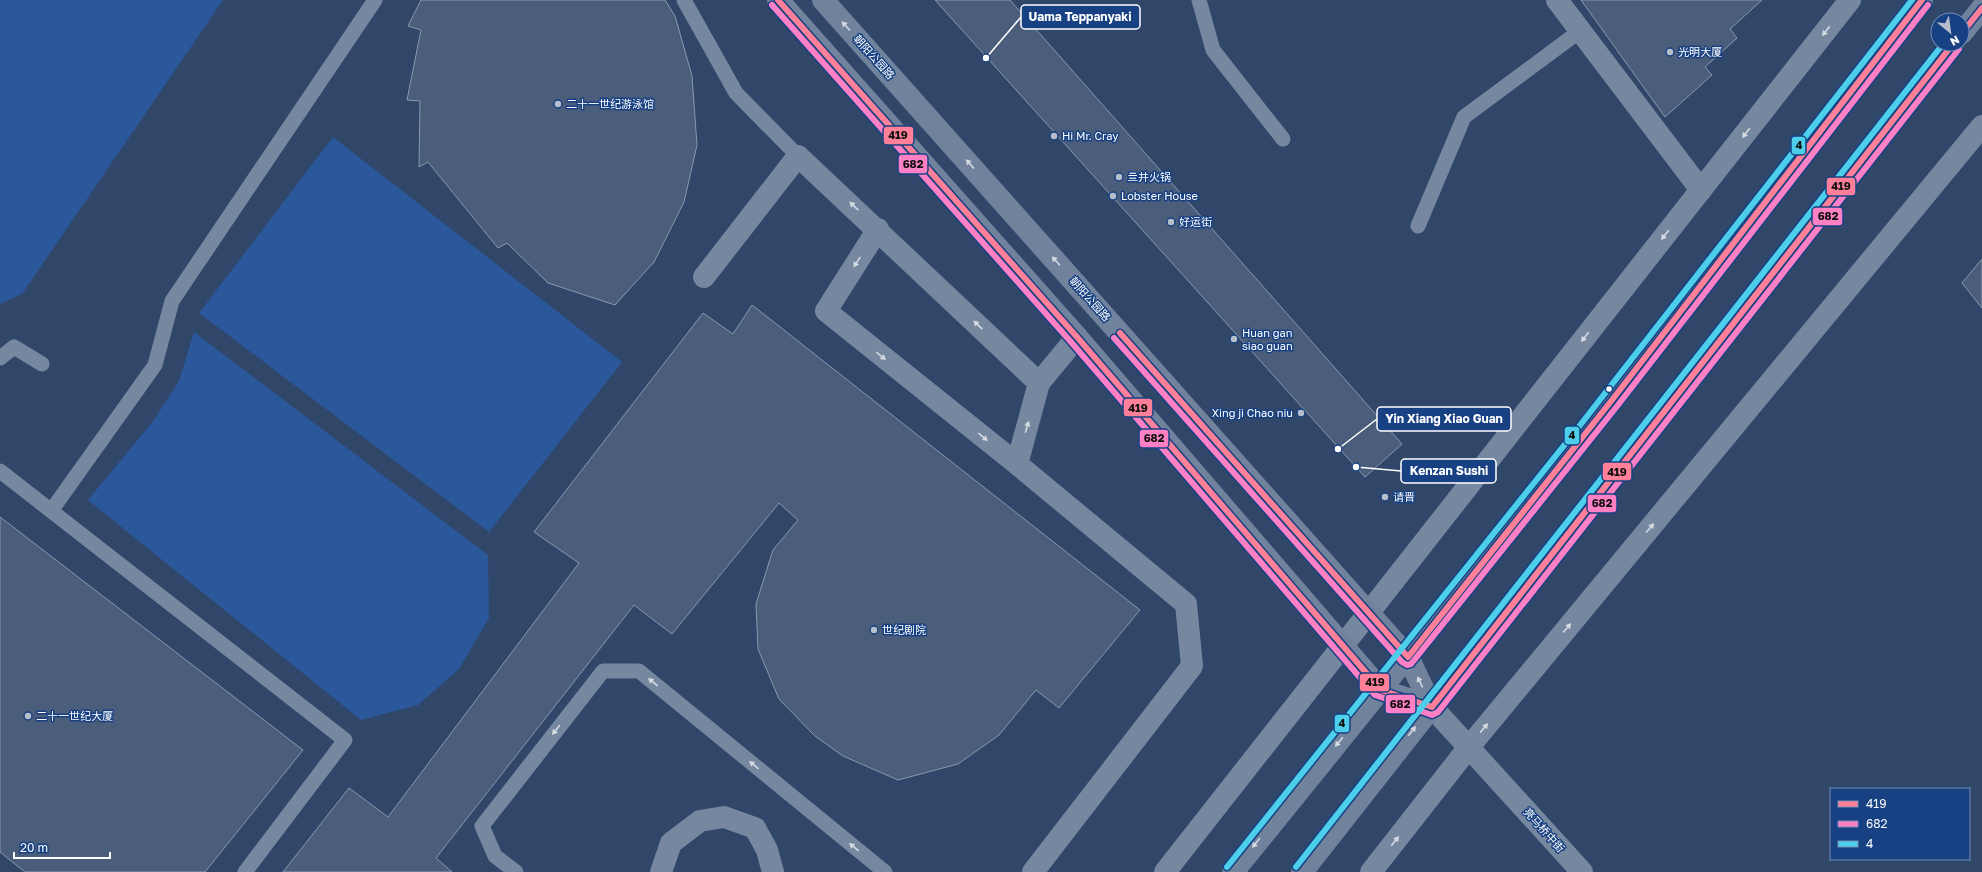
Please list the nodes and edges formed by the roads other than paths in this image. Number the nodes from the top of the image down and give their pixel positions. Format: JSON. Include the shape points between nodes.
{"nodes":[{"id":1,"x":375,"y":0,"type":"edge"},
{"id":2,"x":684,"y":0,"type":"edge"},
{"id":3,"x":778,"y":0,"type":"edge"},
{"id":4,"x":823,"y":0,"type":"edge"},
{"id":5,"x":1199,"y":0,"type":"edge"},
{"id":6,"x":1557,"y":0,"type":"edge"},
{"id":7,"x":1850,"y":0,"type":"edge"},
{"id":8,"x":1922,"y":0,"type":"edge"},
{"id":9,"x":1982,"y":8,"type":"edge"},
{"id":10,"x":1970,"y":23,"type":"edge"},
{"id":11,"x":1580,"y":31,"type":"junction"},
{"id":12,"x":1948,"y":52,"type":"edge"},
{"id":13,"x":1982,"y":126,"type":"edge"},
{"id":14,"x":1283,"y":139,"type":"dead end"},
{"id":15,"x":798,"y":156,"type":"junction"},
{"id":16,"x":1701,"y":190,"type":"junction"},
{"id":17,"x":1418,"y":226,"type":"dead end"},
{"id":18,"x":878,"y":229,"type":"junction"},
{"id":19,"x":704,"y":278,"type":"dead end"},
{"id":20,"x":1077,"y":337,"type":"junction"},
{"id":21,"x":0,"y":358,"type":"edge"},
{"id":22,"x":42,"y":364,"type":"dead end"},
{"id":23,"x":1039,"y":383,"type":"junction"},
{"id":24,"x":1017,"y":464,"type":"junction"},
{"id":25,"x":0,"y":471,"type":"edge"},
{"id":26,"x":51,"y":511,"type":"junction"},
{"id":27,"x":1369,"y":612,"type":"junction"},
{"id":28,"x":1343,"y":646,"type":"junction"},
{"id":29,"x":1408,"y":656,"type":"junction"},
{"id":30,"x":1381,"y":690,"type":"junction"},
{"id":31,"x":1432,"y":707,"type":"junction"},
{"id":32,"x":1469,"y":747,"type":"junction"},
{"id":33,"x":245,"y":872,"type":"edge"},
{"id":34,"x":516,"y":872,"type":"edge"},
{"id":35,"x":661,"y":872,"type":"edge"},
{"id":36,"x":774,"y":872,"type":"edge"},
{"id":37,"x":884,"y":872,"type":"edge"},
{"id":38,"x":1033,"y":872,"type":"edge"},
{"id":39,"x":1166,"y":872,"type":"edge"},
{"id":40,"x":1233,"y":872,"type":"edge"},
{"id":41,"x":1302,"y":872,"type":"edge"},
{"id":42,"x":1371,"y":872,"type":"edge"},
{"id":43,"x":1582,"y":872,"type":"edge"}],
"edges":[{"from":1,"to":26,"type":"lane","via":[[172,302],[156,365]]},
{"from":2,"to":15,"type":"lane","via":[[736,93]]},
{"from":3,"to":20,"type":"main road"},
{"from":27,"to":4,"type":"main road","name":"朝阳公园路","one_way":true},
{"from":5,"to":14,"type":"lane","via":[[1213,50]]},
{"from":6,"to":11,"type":"street"},
{"from":7,"to":16,"type":"street","one_way":true},
{"from":8,"to":29,"type":"main road","via":[[1612,400]]},
{"from":9,"to":10,"type":"main road"},
{"from":11,"to":16,"type":"street"},
{"from":11,"to":17,"type":"lane","via":[[1464,117]]},
{"from":12,"to":31,"type":"main road"},
{"from":32,"to":13,"type":"street","one_way":true},
{"from":18,"to":15,"type":"street","one_way":true},
{"from":15,"to":19,"type":"street"},
{"from":16,"to":27,"type":"street","one_way":true},
{"from":23,"to":18,"type":"street","one_way":true},
{"from":18,"to":24,"type":"street","one_way":true,"via":[[826,311]]},
{"from":20,"to":23,"type":"street"},
{"from":20,"to":28,"type":"main road"},
{"from":21,"to":22,"type":"lane","via":[[14,347]]},
{"from":24,"to":23,"type":"street","one_way":true},
{"from":24,"to":38,"type":"street","via":[[1186,604],[1192,666]]},
{"from":25,"to":26,"type":"lane"},
{"from":26,"to":33,"type":"lane","via":[[345,740]]},
{"from":27,"to":28,"type":"street"},
{"from":27,"to":29,"type":"main road","name":"朝阳公园路"},
{"from":28,"to":30,"type":"main road"},
{"from":28,"to":39,"type":"street"},
{"from":29,"to":30,"type":"main road"},
{"from":31,"to":29,"type":"main road","name":"朝阳公园路","one_way":true},
{"from":30,"to":31,"type":"main road"},
{"from":30,"to":40,"type":"main road","one_way":true},
{"from":31,"to":32,"type":"street","name":"亮马桥中街"},
{"from":41,"to":31,"type":"main road","one_way":true},
{"from":42,"to":32,"type":"street","one_way":true},
{"from":32,"to":43,"type":"street","name":"亮马桥中街"},
{"from":37,"to":34,"type":"lane","one_way":true,"via":[[639,671],[603,671],[482,826],[495,856]]},
{"from":35,"to":36,"type":"street","via":[[671,843],[700,821],[724,817],[755,828],[767,850]]}]}
